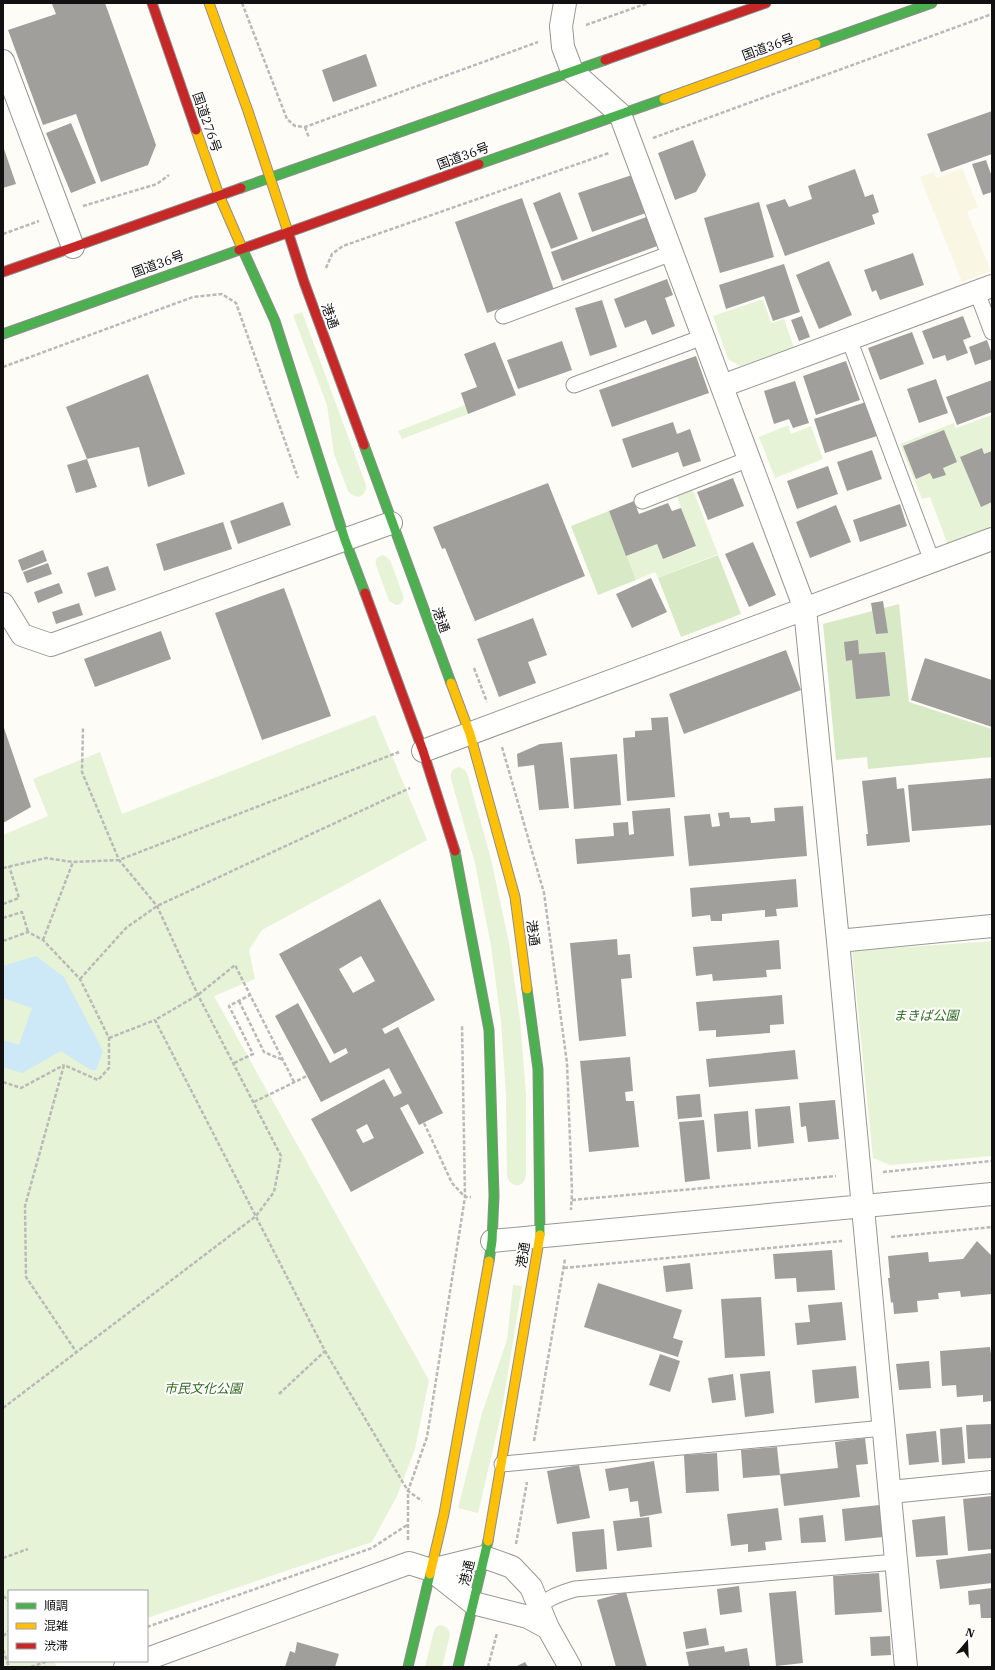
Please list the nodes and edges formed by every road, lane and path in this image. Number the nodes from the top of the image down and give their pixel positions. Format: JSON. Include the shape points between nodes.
{"nodes":[{"id":1,"x":152,"y":3,"type":"edge"},
{"id":2,"x":209,"y":3,"type":"edge"},
{"id":3,"x":242,"y":3,"type":"edge"},
{"id":4,"x":565,"y":3,"type":"edge"},
{"id":5,"x":648,"y":3,"type":"edge"},
{"id":6,"x":766,"y":3,"type":"edge"},
{"id":7,"x":932,"y":3,"type":"edge"},
{"id":8,"x":992,"y":14,"type":"edge"},
{"id":9,"x":562,"y":33,"type":"junction"},
{"id":10,"x":3,"y":61,"type":"edge"},
{"id":11,"x":572,"y":71,"type":"junction"},
{"id":12,"x":620,"y":114,"type":"junction"},
{"id":13,"x":632,"y":145,"type":"junction"},
{"id":14,"x":169,"y":175,"type":"dead end"},
{"id":15,"x":270,"y":178,"type":"junction"},
{"id":16,"x":157,"y":184,"type":"junction"},
{"id":17,"x":219,"y":195,"type":"junction"},
{"id":18,"x":60,"y":214,"type":"junction"},
{"id":19,"x":166,"y":214,"type":"junction"},
{"id":20,"x":288,"y":232,"type":"junction"},
{"id":21,"x":3,"y":234,"type":"edge"},
{"id":22,"x":72,"y":247,"type":"junction"},
{"id":23,"x":242,"y":248,"type":"junction"},
{"id":24,"x":672,"y":254,"type":"junction"},
{"id":25,"x":184,"y":269,"type":"junction"},
{"id":26,"x":326,"y":270,"type":"dead end"},
{"id":27,"x":3,"y":272,"type":"edge"},
{"id":28,"x":985,"y":289,"type":"edge"},
{"id":29,"x":193,"y":297,"type":"junction"},
{"id":30,"x":503,"y":316,"type":"dead end"},
{"id":31,"x":992,"y":332,"type":"edge"},
{"id":32,"x":3,"y":334,"type":"edge"},
{"id":33,"x":703,"y":337,"type":"junction"},
{"id":34,"x":849,"y":339,"type":"junction"},
{"id":35,"x":3,"y":367,"type":"edge"},
{"id":36,"x":574,"y":385,"type":"dead end"},
{"id":37,"x":722,"y":386,"type":"junction"},
{"id":38,"x":749,"y":459,"type":"junction"},
{"id":39,"x":299,"y":481,"type":"dead end"},
{"id":40,"x":642,"y":501,"type":"dead end"},
{"id":41,"x":391,"y":523,"type":"junction"},
{"id":42,"x":992,"y":539,"type":"edge"},
{"id":43,"x":345,"y":540,"type":"junction"},
{"id":44,"x":932,"y":561,"type":"junction"},
{"id":45,"x":3,"y":604,"type":"edge"},
{"id":46,"x":805,"y":609,"type":"junction"},
{"id":47,"x":473,"y":666,"type":"dead end"},
{"id":48,"x":495,"y":724,"type":"junction"},
{"id":49,"x":83,"y":728,"type":"dead end"},
{"id":50,"x":470,"y":734,"type":"junction"},
{"id":51,"x":413,"y":751,"type":"junction"},
{"id":52,"x":410,"y":788,"type":"dead end"},
{"id":53,"x":119,"y":860,"type":"junction"},
{"id":54,"x":73,"y":862,"type":"junction"},
{"id":55,"x":9,"y":866,"type":"junction"},
{"id":56,"x":3,"y":868,"type":"edge"},
{"id":57,"x":3,"y":904,"type":"edge"},
{"id":58,"x":157,"y":906,"type":"junction"},
{"id":59,"x":3,"y":918,"type":"edge"},
{"id":60,"x":992,"y":926,"type":"edge"},
{"id":61,"x":28,"y":932,"type":"junction"},
{"id":62,"x":43,"y":940,"type":"junction"},
{"id":63,"x":3,"y":941,"type":"edge"},
{"id":64,"x":838,"y":941,"type":"junction"},
{"id":65,"x":80,"y":979,"type":"junction"},
{"id":66,"x":198,"y":995,"type":"junction"},
{"id":67,"x":250,"y":995,"type":"junction"},
{"id":68,"x":239,"y":1001,"type":"junction"},
{"id":69,"x":154,"y":1020,"type":"junction"},
{"id":70,"x":462,"y":1022,"type":"dead end"},
{"id":71,"x":109,"y":1038,"type":"junction"},
{"id":72,"x":283,"y":1060,"type":"junction"},
{"id":73,"x":234,"y":1064,"type":"junction"},
{"id":74,"x":64,"y":1065,"type":"junction"},
{"id":75,"x":307,"y":1076,"type":"dead end"},
{"id":76,"x":3,"y":1082,"type":"edge"},
{"id":77,"x":294,"y":1082,"type":"junction"},
{"id":78,"x":254,"y":1102,"type":"junction"},
{"id":79,"x":992,"y":1161,"type":"edge"},
{"id":80,"x":860,"y":1174,"type":"junction"},
{"id":81,"x":992,"y":1194,"type":"edge"},
{"id":82,"x":572,"y":1200,"type":"junction"},
{"id":83,"x":863,"y":1206,"type":"junction"},
{"id":84,"x":256,"y":1216,"type":"junction"},
{"id":85,"x":992,"y":1227,"type":"edge"},
{"id":86,"x":569,"y":1234,"type":"junction"},
{"id":87,"x":540,"y":1237,"type":"junction"},
{"id":88,"x":866,"y":1239,"type":"junction"},
{"id":89,"x":492,"y":1241,"type":"junction"},
{"id":90,"x":564,"y":1268,"type":"junction"},
{"id":91,"x":325,"y":1351,"type":"junction"},
{"id":92,"x":77,"y":1353,"type":"junction"},
{"id":93,"x":279,"y":1394,"type":"dead end"},
{"id":94,"x":3,"y":1408,"type":"edge"},
{"id":95,"x":884,"y":1428,"type":"junction"},
{"id":96,"x":531,"y":1461,"type":"junction"},
{"id":97,"x":502,"y":1464,"type":"junction"},
{"id":98,"x":992,"y":1482,"type":"edge"},
{"id":99,"x":408,"y":1492,"type":"junction"},
{"id":100,"x":890,"y":1492,"type":"junction"},
{"id":101,"x":444,"y":1514,"type":"junction"},
{"id":102,"x":492,"y":1524,"type":"junction"},
{"id":103,"x":519,"y":1530,"type":"junction"},
{"id":104,"x":28,"y":1549,"type":"dead end"},
{"id":105,"x":484,"y":1557,"type":"junction"},
{"id":106,"x":3,"y":1558,"type":"edge"},
{"id":107,"x":896,"y":1562,"type":"junction"},
{"id":108,"x":512,"y":1567,"type":"junction"},
{"id":109,"x":431,"y":1570,"type":"junction"},
{"id":110,"x":473,"y":1603,"type":"junction"},
{"id":111,"x":502,"y":1611,"type":"junction"},
{"id":112,"x":533,"y":1611,"type":"junction"},
{"id":113,"x":148,"y":1626,"type":"edge"},
{"id":114,"x":3,"y":1650,"type":"edge"},
{"id":115,"x":148,"y":1659,"type":"edge"},
{"id":116,"x":45,"y":1662,"type":"edge"},
{"id":117,"x":138,"y":1662,"type":"edge"},
{"id":118,"x":9,"y":1667,"type":"edge"},
{"id":119,"x":30,"y":1667,"type":"edge"},
{"id":120,"x":125,"y":1667,"type":"edge"},
{"id":121,"x":408,"y":1667,"type":"edge"},
{"id":122,"x":458,"y":1667,"type":"edge"},
{"id":123,"x":488,"y":1667,"type":"edge"},
{"id":124,"x":570,"y":1667,"type":"edge"},
{"id":125,"x":906,"y":1667,"type":"edge"}],
"edges":[{"from":1,"to":17,"type":"main road","name":"国道276号"},
{"from":2,"to":15,"type":"main road"},
{"from":3,"to":9,"type":"path","via":[[287,119],[295,126],[305,127]]},
{"from":4,"to":9,"type":"street"},
{"from":5,"to":9,"type":"path"},
{"from":6,"to":11,"type":"main road"},
{"from":7,"to":12,"type":"main road","name":"国道36号"},
{"from":8,"to":13,"type":"path"},
{"from":9,"to":11,"type":"street","via":[[563,47]]},
{"from":10,"to":18,"type":"street"},
{"from":11,"to":12,"type":"street"},
{"from":11,"to":15,"type":"main road"},
{"from":12,"to":13,"type":"street"},
{"from":12,"to":20,"type":"main road","name":"国道36号"},
{"from":13,"to":24,"type":"street"},
{"from":13,"to":26,"type":"path","via":[[343,246],[332,254],[326,264]]},
{"from":14,"to":16,"type":"path"},
{"from":15,"to":17,"type":"main road"},
{"from":15,"to":20,"type":"main road"},
{"from":16,"to":18,"type":"path"},
{"from":16,"to":19,"type":"path"},
{"from":17,"to":19,"type":"main road"},
{"from":17,"to":23,"type":"main road","name":"国道276号"},
{"from":18,"to":21,"type":"path"},
{"from":18,"to":22,"type":"street"},
{"from":19,"to":22,"type":"main road"},
{"from":20,"to":23,"type":"main road","name":"国道36号"},
{"from":20,"to":41,"type":"main road","name":"港通"},
{"from":22,"to":27,"type":"main road"},
{"from":23,"to":25,"type":"main road","name":"国道36号"},
{"from":23,"to":43,"type":"main road","via":[[275,321]]},
{"from":24,"to":30,"type":"lane"},
{"from":24,"to":33,"type":"street"},
{"from":25,"to":29,"type":"path"},
{"from":25,"to":32,"type":"main road","name":"国道36号"},
{"from":28,"to":31,"type":"lane"},
{"from":28,"to":34,"type":"street"},
{"from":29,"to":35,"type":"path"},
{"from":29,"to":39,"type":"path","via":[[222,294],[236,304]]},
{"from":33,"to":36,"type":"lane"},
{"from":33,"to":37,"type":"street"},
{"from":34,"to":37,"type":"street"},
{"from":34,"to":44,"type":"lane"},
{"from":37,"to":38,"type":"street"},
{"from":38,"to":40,"type":"lane"},
{"from":38,"to":46,"type":"street"},
{"from":41,"to":43,"type":"street"},
{"from":41,"to":50,"type":"main road","name":"港通"},
{"from":42,"to":44,"type":"street"},
{"from":43,"to":45,"type":"street","via":[[51,645],[22,635]]},
{"from":43,"to":51,"type":"main road"},
{"from":44,"to":46,"type":"street"},
{"from":46,"to":48,"type":"street"},
{"from":46,"to":64,"type":"street"},
{"from":47,"to":48,"type":"path"},
{"from":48,"to":50,"type":"street"},
{"from":48,"to":82,"type":"path","via":[[544,894],[567,1063]]},
{"from":49,"to":53,"type":"path","via":[[82,772]]},
{"from":50,"to":51,"type":"street"},
{"from":50,"to":87,"type":"main road","name":"港通","via":[[515,897],[538,1069]]},
{"from":51,"to":53,"type":"path"},
{"from":51,"to":89,"type":"main road","via":[[457,858],[489,1030],[494,1196]]},
{"from":52,"to":58,"type":"path"},
{"from":53,"to":54,"type":"path"},
{"from":53,"to":58,"type":"path"},
{"from":54,"to":55,"type":"path","via":[[46,858]]},
{"from":54,"to":62,"type":"path"},
{"from":55,"to":56,"type":"path"},
{"from":55,"to":57,"type":"path","via":[[19,898]]},
{"from":58,"to":65,"type":"path","via":[[126,928]]},
{"from":58,"to":66,"type":"path"},
{"from":59,"to":61,"type":"path","via":[[22,912]]},
{"from":60,"to":64,"type":"street"},
{"from":61,"to":62,"type":"path"},
{"from":61,"to":63,"type":"path"},
{"from":62,"to":65,"type":"path"},
{"from":64,"to":80,"type":"street"},
{"from":65,"to":71,"type":"path"},
{"from":66,"to":67,"type":"path","via":[[235,965]]},
{"from":66,"to":69,"type":"path"},
{"from":66,"to":73,"type":"path"},
{"from":67,"to":68,"type":"path"},
{"from":67,"to":72,"type":"path"},
{"from":68,"to":72,"type":"path","via":[[264,1052]]},
{"from":68,"to":73,"type":"path","via":[[229,1006],[253,1054]]},
{"from":69,"to":71,"type":"path"},
{"from":69,"to":84,"type":"path"},
{"from":70,"to":99,"type":"path","via":[[465,1197],[427,1437]]},
{"from":71,"to":74,"type":"path","via":[[109,1068],[98,1080]]},
{"from":72,"to":77,"type":"path"},
{"from":73,"to":78,"type":"path"},
{"from":74,"to":76,"type":"path","via":[[21,1088]]},
{"from":74,"to":92,"type":"path","via":[[25,1206],[26,1277]]},
{"from":75,"to":77,"type":"path"},
{"from":77,"to":78,"type":"path"},
{"from":78,"to":84,"type":"path","via":[[282,1156],[274,1192]]},
{"from":79,"to":80,"type":"path"},
{"from":80,"to":82,"type":"path"},
{"from":80,"to":83,"type":"street"},
{"from":81,"to":83,"type":"street"},
{"from":82,"to":86,"type":"path"},
{"from":83,"to":86,"type":"street"},
{"from":83,"to":88,"type":"street"},
{"from":84,"to":91,"type":"path"},
{"from":84,"to":92,"type":"path"},
{"from":85,"to":88,"type":"path"},
{"from":86,"to":87,"type":"street"},
{"from":86,"to":90,"type":"path"},
{"from":87,"to":89,"type":"street"},
{"from":87,"to":97,"type":"main road","name":"港通"},
{"from":88,"to":90,"type":"path"},
{"from":88,"to":95,"type":"street"},
{"from":89,"to":101,"type":"main road"},
{"from":90,"to":96,"type":"path"},
{"from":91,"to":93,"type":"path"},
{"from":91,"to":99,"type":"path"},
{"from":92,"to":94,"type":"path"},
{"from":95,"to":96,"type":"lane"},
{"from":95,"to":100,"type":"street"},
{"from":96,"to":97,"type":"lane"},
{"from":96,"to":103,"type":"path"},
{"from":97,"to":102,"type":"main road","name":"港通"},
{"from":98,"to":100,"type":"street"},
{"from":99,"to":101,"type":"path"},
{"from":99,"to":113,"type":"path","via":[[407,1525],[372,1548]]},
{"from":100,"to":107,"type":"street"},
{"from":101,"to":109,"type":"main road"},
{"from":102,"to":103,"type":"path"},
{"from":102,"to":105,"type":"main road","name":"港通"},
{"from":103,"to":108,"type":"path"},
{"from":104,"to":106,"type":"path"},
{"from":105,"to":108,"type":"street"},
{"from":105,"to":109,"type":"street"},
{"from":105,"to":110,"type":"main road","name":"港通"},
{"from":107,"to":112,"type":"lane","via":[[575,1589],[552,1596]]},
{"from":107,"to":125,"type":"street"},
{"from":108,"to":112,"type":"street","via":[[531,1587]]},
{"from":109,"to":110,"type":"street"},
{"from":109,"to":115,"type":"street","via":[[409,1563]]},
{"from":109,"to":121,"type":"main road"},
{"from":110,"to":111,"type":"street"},
{"from":110,"to":122,"type":"main road","name":"港通"},
{"from":111,"to":112,"type":"street"},
{"from":111,"to":123,"type":"path"},
{"from":112,"to":124,"type":"street","via":[[548,1628]]},
{"from":114,"to":118,"type":"path"},
{"from":116,"to":119,"type":"path"},
{"from":117,"to":120,"type":"street"}]}
